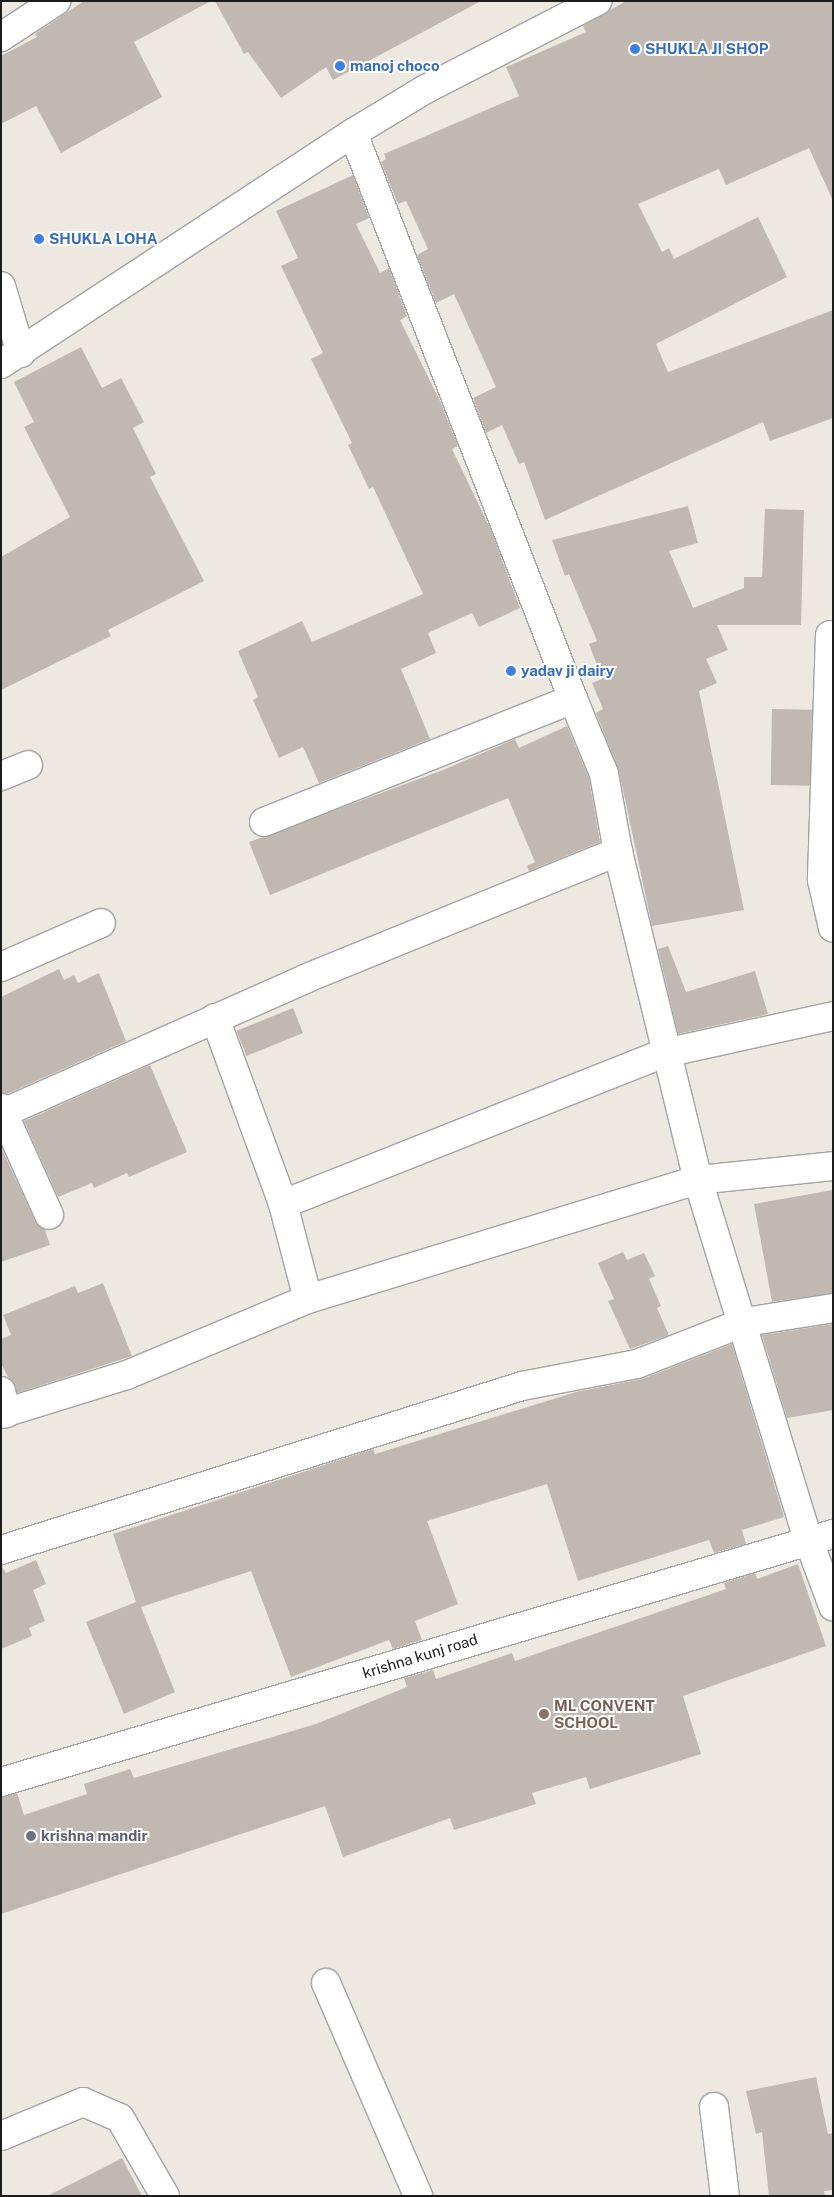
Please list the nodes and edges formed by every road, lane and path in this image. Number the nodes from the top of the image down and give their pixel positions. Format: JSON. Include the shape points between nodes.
{"nodes":[{"id":1,"x":56,"y":1,"type":"edge"},
{"id":2,"x":597,"y":1,"type":"edge"},
{"id":3,"x":1,"y":37,"type":"edge"},
{"id":4,"x":353,"y":133,"type":"junction"},
{"id":5,"x":1,"y":286,"type":"edge"},
{"id":6,"x":11,"y":359,"type":"edge"},
{"id":7,"x":830,"y":635,"type":"dead end"},
{"id":8,"x":573,"y":699,"type":"junction"},
{"id":9,"x":28,"y":765,"type":"dead end"},
{"id":10,"x":1,"y":776,"type":"edge"},
{"id":11,"x":264,"y":822,"type":"dead end"},
{"id":12,"x":618,"y":852,"type":"junction"},
{"id":13,"x":101,"y":923,"type":"dead end"},
{"id":14,"x":833,"y":928,"type":"edge"},
{"id":15,"x":1,"y":967,"type":"edge"},
{"id":16,"x":833,"y":1016,"type":"edge"},
{"id":17,"x":215,"y":1018,"type":"junction"},
{"id":18,"x":665,"y":1053,"type":"junction"},
{"id":19,"x":2,"y":1110,"type":"edge"},
{"id":20,"x":833,"y":1166,"type":"edge"},
{"id":21,"x":698,"y":1180,"type":"junction"},
{"id":22,"x":283,"y":1204,"type":"junction"},
{"id":23,"x":49,"y":1215,"type":"dead end"},
{"id":24,"x":308,"y":1299,"type":"junction"},
{"id":25,"x":833,"y":1308,"type":"edge"},
{"id":26,"x":744,"y":1322,"type":"junction"},
{"id":27,"x":3,"y":1406,"type":"edge"},
{"id":28,"x":820,"y":1536,"type":"edge"},
{"id":29,"x":1,"y":1550,"type":"edge"},
{"id":30,"x":833,"y":1606,"type":"edge"},
{"id":31,"x":4,"y":1781,"type":"edge"},
{"id":32,"x":326,"y":1983,"type":"dead end"},
{"id":33,"x":714,"y":2107,"type":"dead end"},
{"id":34,"x":1,"y":2136,"type":"edge"},
{"id":35,"x":165,"y":2196,"type":"edge"},
{"id":36,"x":418,"y":2196,"type":"edge"},
{"id":37,"x":725,"y":2196,"type":"edge"}],
"edges":[{"from":1,"to":3,"type":"street"},
{"from":2,"to":4,"type":"street","via":[[424,90]]},
{"from":4,"to":6,"type":"street"},
{"from":4,"to":8,"type":"street"},
{"from":5,"to":6,"type":"street"},
{"from":7,"to":14,"type":"street","via":[[822,880]]},
{"from":8,"to":11,"type":"street"},
{"from":8,"to":12,"type":"street","via":[[604,774]]},
{"from":9,"to":10,"type":"street"},
{"from":12,"to":17,"type":"street"},
{"from":12,"to":18,"type":"street"},
{"from":13,"to":15,"type":"street"},
{"from":16,"to":18,"type":"street"},
{"from":17,"to":19,"type":"street"},
{"from":17,"to":22,"type":"street"},
{"from":18,"to":21,"type":"street"},
{"from":18,"to":22,"type":"street"},
{"from":19,"to":23,"type":"street"},
{"from":20,"to":21,"type":"street"},
{"from":21,"to":24,"type":"street"},
{"from":21,"to":26,"type":"street"},
{"from":22,"to":24,"type":"street"},
{"from":24,"to":27,"type":"street","via":[[127,1375]]},
{"from":25,"to":26,"type":"street"},
{"from":26,"to":28,"type":"street"},
{"from":26,"to":29,"type":"street","via":[[637,1364],[522,1386]]},
{"from":28,"to":30,"type":"street"},
{"from":28,"to":31,"type":"street","name":"krishna kunj road"},
{"from":32,"to":36,"type":"street"},
{"from":33,"to":37,"type":"street"},
{"from":34,"to":35,"type":"street","via":[[83,2102],[120,2118]]}]}
